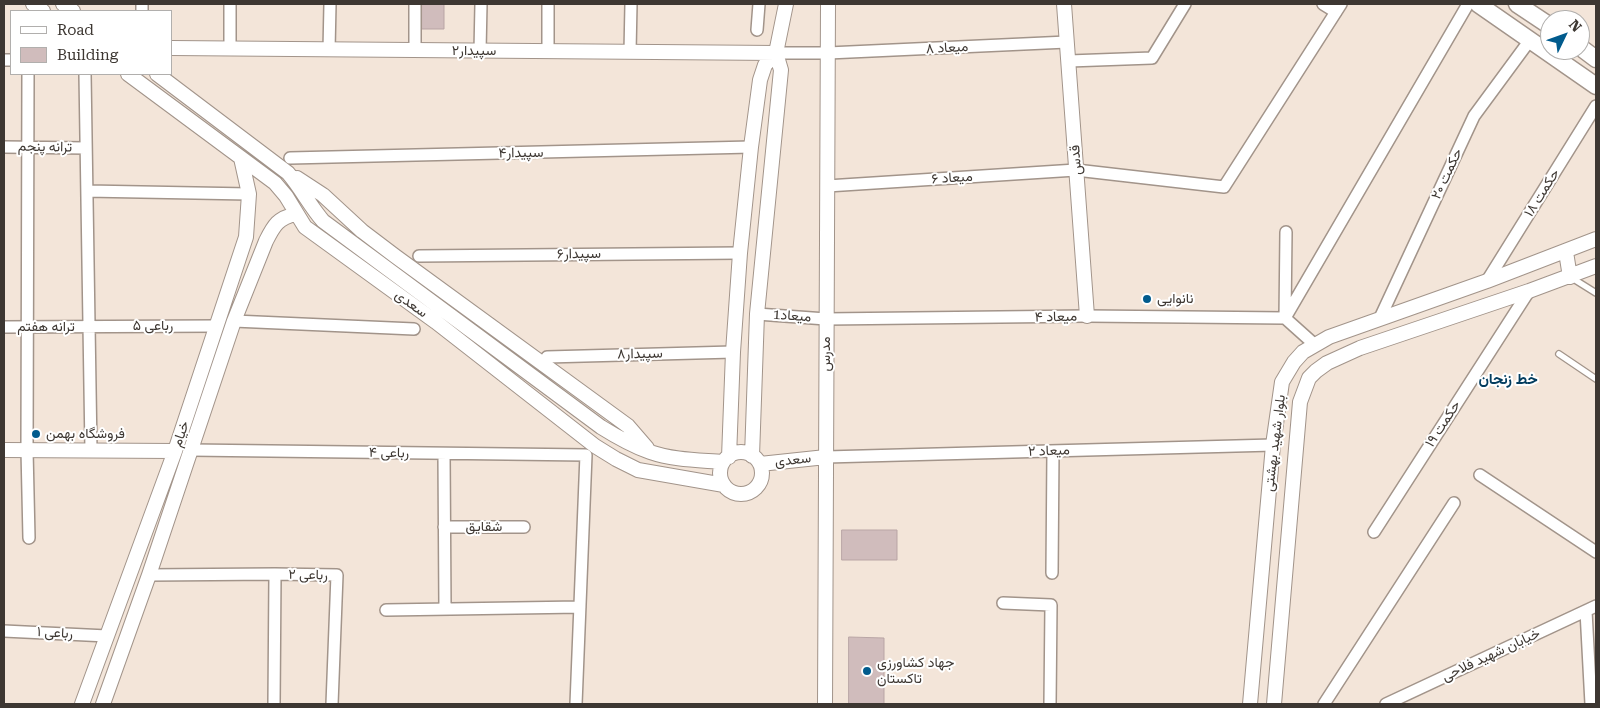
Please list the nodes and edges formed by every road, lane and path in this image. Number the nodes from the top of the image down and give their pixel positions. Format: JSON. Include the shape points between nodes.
{"nodes":[{"id":1,"x":230,"y":4,"type":"edge"},
{"id":2,"x":330,"y":4,"type":"edge"},
{"id":3,"x":415,"y":4,"type":"edge"},
{"id":4,"x":481,"y":4,"type":"edge"},
{"id":5,"x":548,"y":4,"type":"edge"},
{"id":6,"x":631,"y":4,"type":"edge"},
{"id":7,"x":759,"y":4,"type":"edge"},
{"id":8,"x":786,"y":4,"type":"edge"},
{"id":9,"x":828,"y":4,"type":"edge"},
{"id":10,"x":1064,"y":4,"type":"edge"},
{"id":11,"x":1184,"y":4,"type":"edge"},
{"id":12,"x":1323,"y":4,"type":"edge"},
{"id":13,"x":1468,"y":4,"type":"edge"},
{"id":14,"x":1478,"y":4,"type":"edge"},
{"id":15,"x":1517,"y":4,"type":"edge"},
{"id":16,"x":1338,"y":8,"type":"edge"},
{"id":17,"x":1540,"y":19,"type":"edge"},
{"id":18,"x":757,"y":30,"type":"dead end"},
{"id":19,"x":1530,"y":40,"type":"junction"},
{"id":20,"x":1067,"y":42,"type":"junction"},
{"id":21,"x":172,"y":48,"type":"edge"},
{"id":22,"x":230,"y":49,"type":"junction"},
{"id":23,"x":329,"y":50,"type":"junction"},
{"id":24,"x":415,"y":50,"type":"junction"},
{"id":25,"x":480,"y":51,"type":"junction"},
{"id":26,"x":548,"y":52,"type":"junction"},
{"id":27,"x":630,"y":52,"type":"junction"},
{"id":28,"x":776,"y":53,"type":"junction"},
{"id":29,"x":828,"y":53,"type":"junction"},
{"id":30,"x":1069,"y":61,"type":"junction"},
{"id":31,"x":28,"y":75,"type":"edge"},
{"id":32,"x":85,"y":75,"type":"edge"},
{"id":33,"x":129,"y":75,"type":"edge"},
{"id":34,"x":159,"y":75,"type":"edge"},
{"id":35,"x":1596,"y":86,"type":"edge"},
{"id":36,"x":1596,"y":106,"type":"edge"},
{"id":37,"x":4,"y":146,"type":"edge"},
{"id":38,"x":28,"y":147,"type":"junction"},
{"id":39,"x":86,"y":148,"type":"junction"},
{"id":40,"x":751,"y":148,"type":"junction"},
{"id":41,"x":241,"y":158,"type":"junction"},
{"id":42,"x":290,"y":158,"type":"dead end"},
{"id":43,"x":1076,"y":170,"type":"junction"},
{"id":44,"x":288,"y":173,"type":"junction"},
{"id":45,"x":827,"y":186,"type":"junction"},
{"id":46,"x":87,"y":191,"type":"junction"},
{"id":47,"x":249,"y":194,"type":"junction"},
{"id":48,"x":296,"y":214,"type":"junction"},
{"id":49,"x":248,"y":219,"type":"junction"},
{"id":50,"x":273,"y":228,"type":"junction"},
{"id":51,"x":1286,"y":232,"type":"dead end"},
{"id":52,"x":1596,"y":239,"type":"edge"},
{"id":53,"x":246,"y":240,"type":"junction"},
{"id":54,"x":263,"y":248,"type":"junction"},
{"id":55,"x":1566,"y":252,"type":"junction"},
{"id":56,"x":740,"y":253,"type":"junction"},
{"id":57,"x":419,"y":256,"type":"dead end"},
{"id":58,"x":1596,"y":266,"type":"edge"},
{"id":59,"x":1570,"y":277,"type":"junction"},
{"id":60,"x":1487,"y":281,"type":"junction"},
{"id":61,"x":1529,"y":291,"type":"junction"},
{"id":62,"x":1596,"y":294,"type":"edge"},
{"id":63,"x":757,"y":314,"type":"junction"},
{"id":64,"x":1087,"y":316,"type":"junction"},
{"id":65,"x":1285,"y":318,"type":"junction"},
{"id":66,"x":1380,"y":318,"type":"junction"},
{"id":67,"x":826,"y":319,"type":"junction"},
{"id":68,"x":234,"y":321,"type":"junction"},
{"id":69,"x":89,"y":326,"type":"junction"},
{"id":70,"x":217,"y":326,"type":"junction"},
{"id":71,"x":4,"y":327,"type":"edge"},
{"id":72,"x":27,"y":327,"type":"junction"},
{"id":73,"x":414,"y":329,"type":"dead end"},
{"id":74,"x":1314,"y":344,"type":"junction"},
{"id":75,"x":733,"y":352,"type":"junction"},
{"id":76,"x":1559,"y":354,"type":"dead end"},
{"id":77,"x":547,"y":357,"type":"dead end"},
{"id":78,"x":1596,"y":379,"type":"edge"},
{"id":79,"x":1273,"y":445,"type":"junction"},
{"id":80,"x":4,"y":450,"type":"edge"},
{"id":81,"x":27,"y":450,"type":"junction"},
{"id":82,"x":91,"y":450,"type":"junction"},
{"id":83,"x":191,"y":450,"type":"junction"},
{"id":84,"x":175,"y":451,"type":"junction"},
{"id":85,"x":1053,"y":451,"type":"junction"},
{"id":86,"x":651,"y":452,"type":"junction"},
{"id":87,"x":444,"y":454,"type":"junction"},
{"id":88,"x":826,"y":457,"type":"junction"},
{"id":89,"x":726,"y":460,"type":"junction"},
{"id":90,"x":756,"y":460,"type":"junction"},
{"id":91,"x":1480,"y":475,"type":"dead end"},
{"id":92,"x":724,"y":485,"type":"junction"},
{"id":93,"x":1454,"y":502,"type":"dead end"},
{"id":94,"x":444,"y":527,"type":"junction"},
{"id":95,"x":524,"y":527,"type":"dead end"},
{"id":96,"x":1374,"y":532,"type":"dead end"},
{"id":97,"x":29,"y":538,"type":"dead end"},
{"id":98,"x":1596,"y":552,"type":"edge"},
{"id":99,"x":1052,"y":573,"type":"dead end"},
{"id":100,"x":275,"y":574,"type":"junction"},
{"id":101,"x":149,"y":575,"type":"junction"},
{"id":102,"x":1002,"y":603,"type":"dead end"},
{"id":103,"x":580,"y":607,"type":"junction"},
{"id":104,"x":1591,"y":608,"type":"edge"},
{"id":105,"x":445,"y":609,"type":"junction"},
{"id":106,"x":386,"y":610,"type":"dead end"},
{"id":107,"x":4,"y":631,"type":"edge"},
{"id":108,"x":107,"y":636,"type":"junction"},
{"id":109,"x":93,"y":672,"type":"junction"},
{"id":110,"x":113,"y":677,"type":"junction"},
{"id":111,"x":82,"y":704,"type":"edge"},
{"id":112,"x":103,"y":704,"type":"edge"},
{"id":113,"x":274,"y":704,"type":"edge"},
{"id":114,"x":332,"y":704,"type":"edge"},
{"id":115,"x":576,"y":704,"type":"edge"},
{"id":116,"x":825,"y":704,"type":"edge"},
{"id":117,"x":1050,"y":704,"type":"edge"},
{"id":118,"x":1250,"y":704,"type":"edge"},
{"id":119,"x":1274,"y":704,"type":"edge"},
{"id":120,"x":1324,"y":704,"type":"edge"},
{"id":121,"x":1386,"y":704,"type":"edge"},
{"id":122,"x":1591,"y":704,"type":"edge"}],
"edges":[{"from":1,"to":22,"type":"street"},
{"from":2,"to":23,"type":"street"},
{"from":3,"to":24,"type":"street"},
{"from":4,"to":25,"type":"street"},
{"from":5,"to":26,"type":"street"},
{"from":6,"to":27,"type":"street"},
{"from":7,"to":18,"type":"street"},
{"from":8,"to":28,"type":"street"},
{"from":9,"to":29,"type":"street","name":"مدرس"},
{"from":10,"to":20,"type":"street","name":"قدس"},
{"from":11,"to":30,"type":"street","via":[[1152,58]]},
{"from":12,"to":16,"type":"street"},
{"from":13,"to":65,"type":"street"},
{"from":14,"to":19,"type":"main road"},
{"from":15,"to":17,"type":"main road"},
{"from":16,"to":43,"type":"street","name":"میعاد ۶","via":[[1224,187]]},
{"from":19,"to":35,"type":"main road"},
{"from":19,"to":66,"type":"street","name":"حکمت ۲۰","via":[[1474,116]]},
{"from":20,"to":29,"type":"street","name":"میعاد ۸"},
{"from":20,"to":30,"type":"street","name":"قدس"},
{"from":21,"to":22,"type":"street","name":"سپیدار۲"},
{"from":22,"to":23,"type":"street","name":"سپیدار۲"},
{"from":23,"to":24,"type":"street","name":"سپیدار۲"},
{"from":24,"to":25,"type":"street","name":"سپیدار۲"},
{"from":25,"to":26,"type":"street","name":"سپیدار۲"},
{"from":26,"to":27,"type":"street","name":"سپیدار۲"},
{"from":27,"to":28,"type":"street","name":"سپیدار۲"},
{"from":28,"to":29,"type":"street","name":"میعاد ۸"},
{"from":28,"to":40,"type":"street","via":[[765,65],[760,80]]},
{"from":28,"to":63,"type":"street","via":[[781,70]]},
{"from":29,"to":45,"type":"street","name":"مدرس"},
{"from":30,"to":43,"type":"street","name":"قدس"},
{"from":31,"to":38,"type":"street"},
{"from":32,"to":39,"type":"street"},
{"from":33,"to":41,"type":"street","name":"سعدی"},
{"from":34,"to":44,"type":"street","name":"سعدی"},
{"from":36,"to":60,"type":"street","name":"حکمت ۱۸"},
{"from":37,"to":38,"type":"street","name":"ترانه پنجم"},
{"from":38,"to":39,"type":"street","name":"ترانه پنجم"},
{"from":38,"to":72,"type":"street"},
{"from":39,"to":46,"type":"street"},
{"from":40,"to":42,"type":"street","name":"سپیدار۴"},
{"from":40,"to":56,"type":"street"},
{"from":41,"to":47,"type":"street","name":"خیام"},
{"from":41,"to":48,"type":"street","name":"سعدی","via":[[275,183]]},
{"from":43,"to":45,"type":"street","name":"میعاد ۶"},
{"from":43,"to":64,"type":"street","name":"قدس"},
{"from":44,"to":86,"type":"street","name":"سعدی","via":[[322,194],[362,231],[628,426]]},
{"from":44,"to":86,"type":"street","name":"سعدی","via":[[323,221],[602,427]]},
{"from":45,"to":67,"type":"street","name":"مدرس"},
{"from":46,"to":47,"type":"street"},
{"from":46,"to":69,"type":"street"},
{"from":47,"to":49,"type":"street","name":"خیام"},
{"from":48,"to":50,"type":"street","name":"خیام","via":[[286,216]]},
{"from":48,"to":92,"type":"street","name":"سعدی","via":[[305,228],[436,322],[595,446],[638,470]]},
{"from":49,"to":50,"type":"street","via":[[259,226]]},
{"from":49,"to":53,"type":"street","name":"خیام"},
{"from":50,"to":54,"type":"street","name":"خیام"},
{"from":51,"to":65,"type":"street"},
{"from":52,"to":55,"type":"street","name":"بلوار شهید بهشتی"},
{"from":53,"to":54,"type":"street","via":[[255,240]]},
{"from":53,"to":70,"type":"street","name":"خیام"},
{"from":54,"to":68,"type":"street","name":"خیام"},
{"from":55,"to":59,"type":"street"},
{"from":55,"to":60,"type":"street","name":"بلوار شهید بهشتی"},
{"from":56,"to":57,"type":"street","name":"سپیدار۶"},
{"from":56,"to":75,"type":"street"},
{"from":58,"to":59,"type":"street","name":"بلوار شهید بهشتی"},
{"from":59,"to":61,"type":"street","name":"بلوار شهید بهشتی"},
{"from":59,"to":62,"type":"lane"},
{"from":60,"to":66,"type":"street","name":"بلوار شهید بهشتی"},
{"from":61,"to":96,"type":"street","name":"حکمت ۱۹"},
{"from":61,"to":119,"type":"street","name":"بلوار شهید بهشتی","via":[[1360,348],[1327,363],[1309,378],[1300,402]]},
{"from":63,"to":67,"type":"street","name":"میعاد1"},
{"from":63,"to":90,"type":"street"},
{"from":64,"to":65,"type":"street","name":"میعاد ۴"},
{"from":64,"to":67,"type":"street","name":"میعاد ۴"},
{"from":65,"to":74,"type":"street"},
{"from":66,"to":74,"type":"street","name":"بلوار شهید بهشتی"},
{"from":67,"to":88,"type":"street","name":"مدرس"},
{"from":68,"to":73,"type":"street"},
{"from":68,"to":83,"type":"street","name":"خیام"},
{"from":69,"to":70,"type":"street","name":"رباعی ۵"},
{"from":69,"to":72,"type":"street","name":"ترانه هفتم"},
{"from":69,"to":82,"type":"street"},
{"from":70,"to":84,"type":"street","name":"خیام"},
{"from":71,"to":72,"type":"street","name":"ترانه هفتم"},
{"from":72,"to":81,"type":"street"},
{"from":74,"to":79,"type":"street","name":"بلوار شهید بهشتی","via":[[1294,362],[1282,382]]},
{"from":75,"to":77,"type":"street","name":"سپیدار۸"},
{"from":75,"to":89,"type":"street"},
{"from":76,"to":78,"type":"lane"},
{"from":79,"to":85,"type":"street","name":"میعاد ۲"},
{"from":79,"to":118,"type":"street","name":"بلوار شهید بهشتی"},
{"from":80,"to":81,"type":"street"},
{"from":81,"to":82,"type":"street"},
{"from":81,"to":97,"type":"street"},
{"from":82,"to":84,"type":"street"},
{"from":83,"to":87,"type":"street","name":"رباعی ۴"},
{"from":83,"to":101,"type":"street","name":"خیام"},
{"from":84,"to":108,"type":"street","name":"خیام"},
{"from":85,"to":88,"type":"street","name":"میعاد ۲"},
{"from":85,"to":99,"type":"street"},
{"from":86,"to":89,"type":"street","name":"سعدی","via":[[676,458]]},
{"from":87,"to":94,"type":"street"},
{"from":87,"to":103,"type":"street","name":"رباعی ۴","via":[[586,455]]},
{"from":88,"to":90,"type":"street","name":"سعدی"},
{"from":88,"to":116,"type":"street","name":"مدرس"},
{"from":89,"to":90,"type":"street","via":[[742,452]]},
{"from":89,"to":92,"type":"street","via":[[720,473]]},
{"from":90,"to":92,"type":"street","via":[[762,476],[757,488],[746,494],[733,493]]},
{"from":91,"to":98,"type":"street"},
{"from":93,"to":120,"type":"street"},
{"from":94,"to":95,"type":"street","name":"شقایق"},
{"from":94,"to":105,"type":"street"},
{"from":100,"to":101,"type":"street","name":"رباعی ۲"},
{"from":100,"to":113,"type":"street"},
{"from":100,"to":114,"type":"street","name":"رباعی ۲","via":[[337,575]]},
{"from":101,"to":110,"type":"street","name":"خیام"},
{"from":102,"to":117,"type":"street","via":[[1051,605]]},
{"from":103,"to":105,"type":"street"},
{"from":103,"to":115,"type":"street"},
{"from":104,"to":121,"type":"street","name":"خیابان شهید فلاحی"},
{"from":104,"to":122,"type":"street"},
{"from":105,"to":106,"type":"street"},
{"from":107,"to":108,"type":"street","name":"رباعی ۱"},
{"from":108,"to":109,"type":"street","name":"خیام"},
{"from":109,"to":110,"type":"street"},
{"from":109,"to":111,"type":"street","name":"خیام"},
{"from":110,"to":112,"type":"street","name":"خیام"}]}
